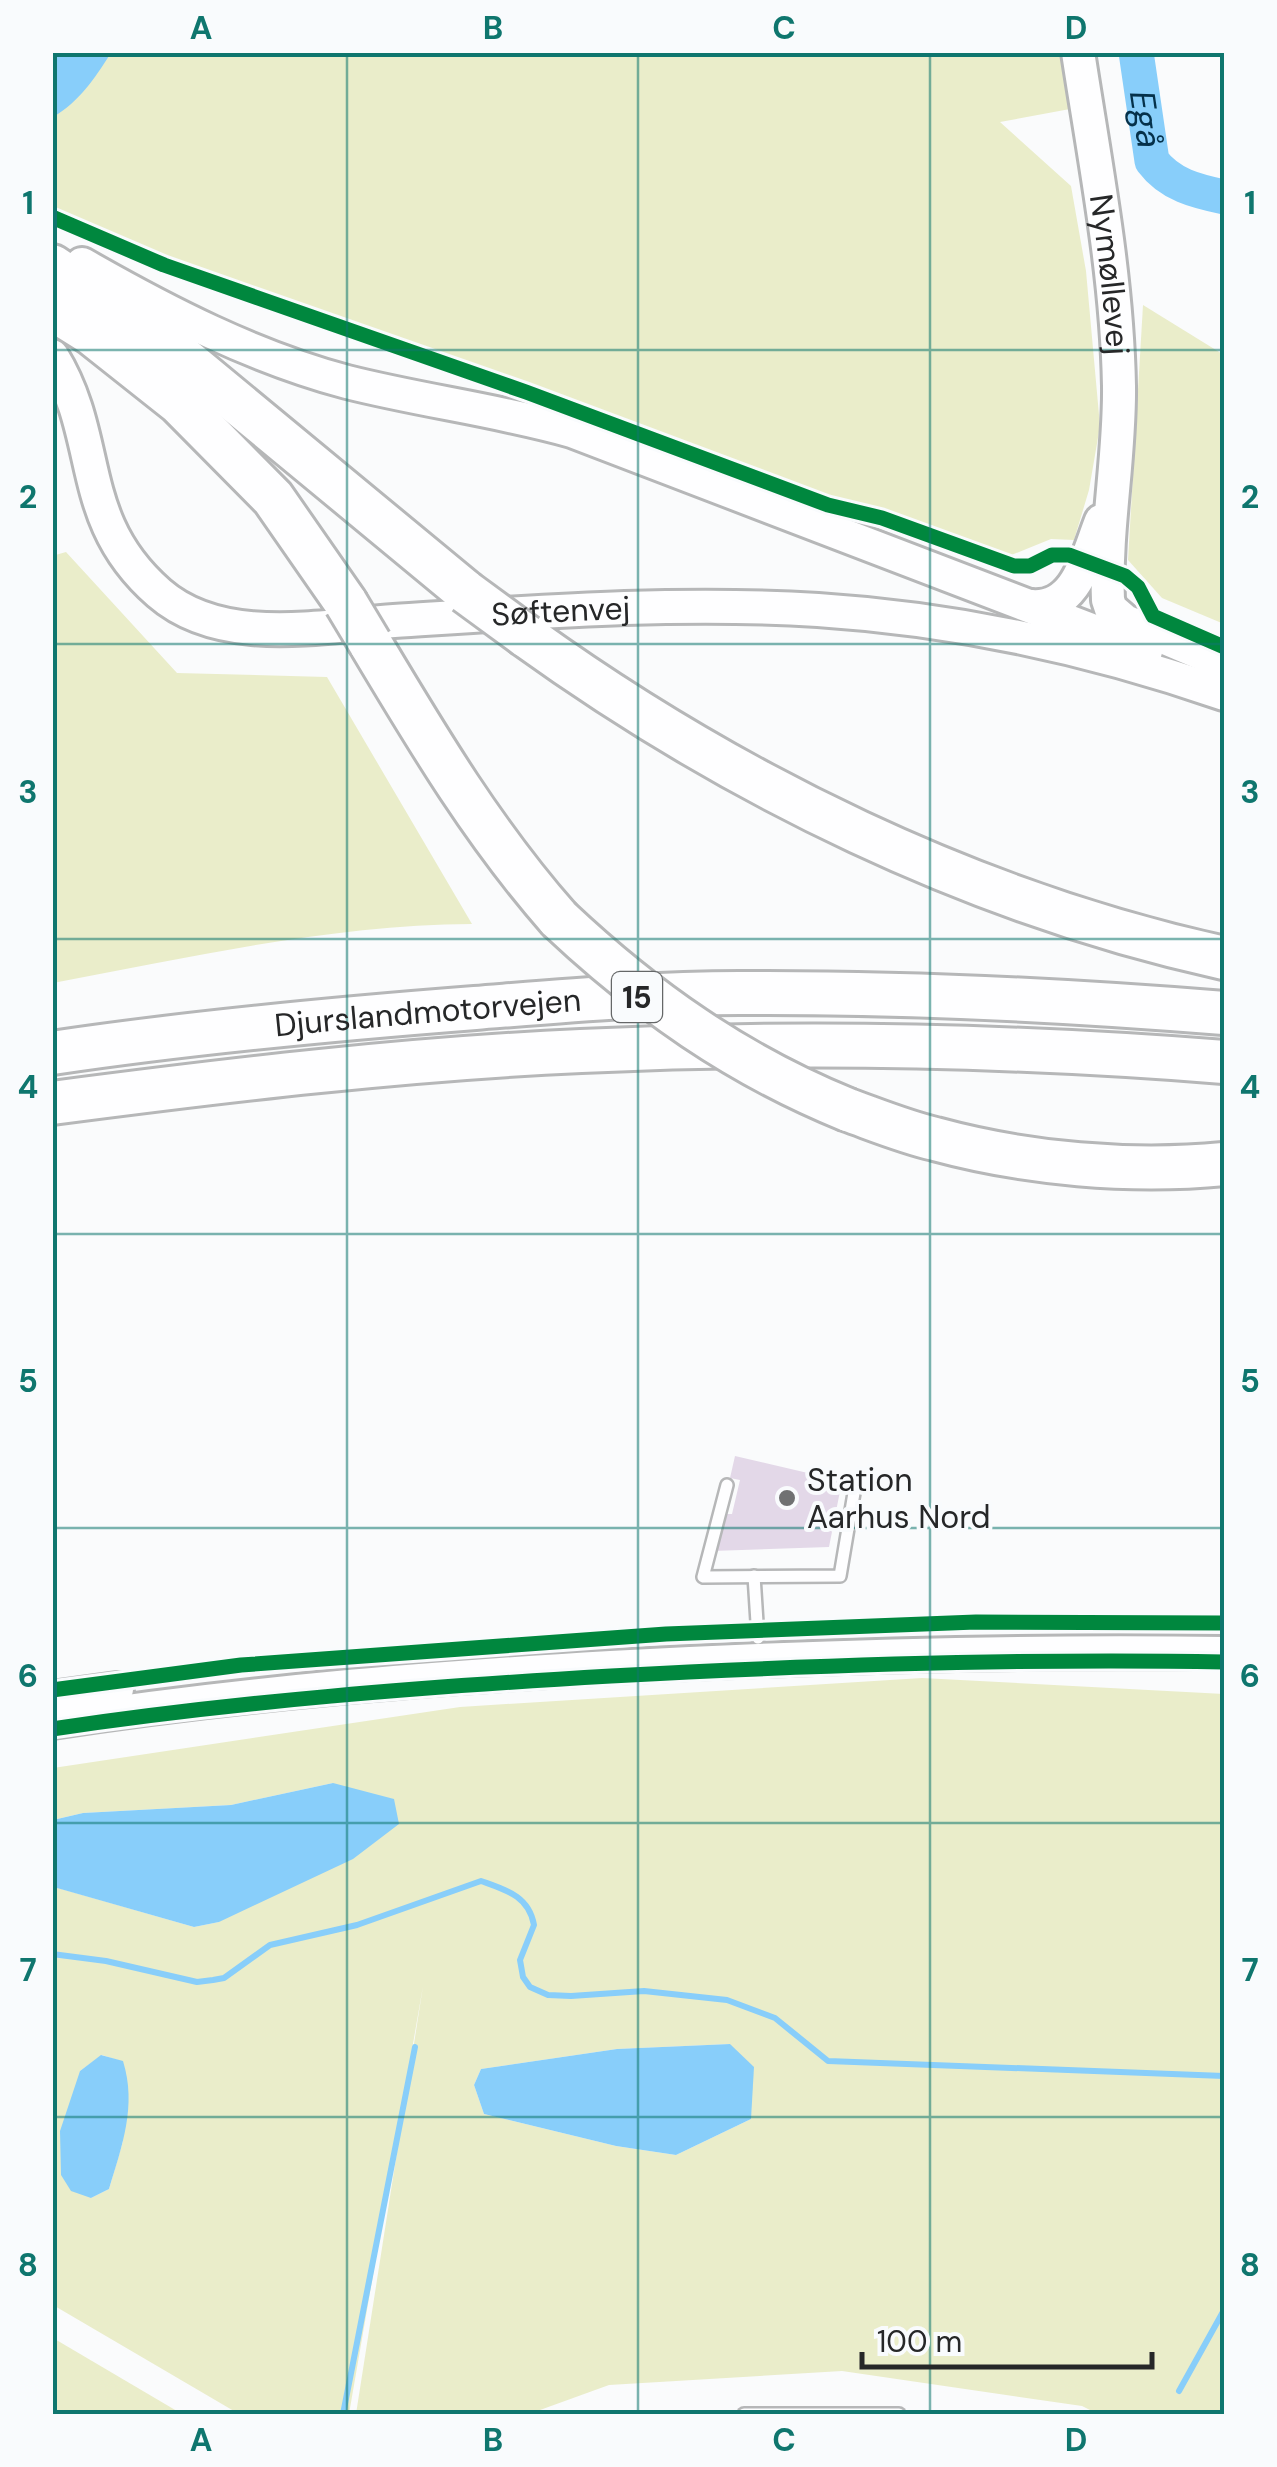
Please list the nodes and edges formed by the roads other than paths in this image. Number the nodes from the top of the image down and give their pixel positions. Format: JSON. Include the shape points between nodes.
{"nodes":[{"id":1,"x":1078,"y":52,"type":"edge"},
{"id":2,"x":52,"y":248,"type":"edge"},
{"id":3,"x":52,"y":266,"type":"edge"},
{"id":4,"x":52,"y":309,"type":"edge"},
{"id":5,"x":52,"y":356,"type":"edge"},
{"id":6,"x":1110,"y":498,"type":"junction"},
{"id":7,"x":1031,"y":606,"type":"junction"},
{"id":8,"x":1224,"y":663,"type":"edge"},
{"id":9,"x":1224,"y":681,"type":"edge"},
{"id":10,"x":1224,"y":694,"type":"edge"},
{"id":11,"x":1224,"y":958,"type":"edge"},
{"id":12,"x":1224,"y":1012,"type":"edge"},
{"id":13,"x":52,"y":1053,"type":"edge"},
{"id":14,"x":1224,"y":1062,"type":"edge"},
{"id":15,"x":52,"y":1103,"type":"edge"},
{"id":16,"x":1224,"y":1164,"type":"edge"},
{"id":17,"x":727,"y":1485,"type":"dead end"},
{"id":18,"x":854,"y":1493,"type":"dead end"},
{"id":19,"x":754,"y":1576,"type":"junction"},
{"id":20,"x":1224,"y":1632,"type":"edge"},
{"id":21,"x":758,"y":1638,"type":"junction"},
{"id":22,"x":1224,"y":1653,"type":"edge"},
{"id":23,"x":52,"y":1698,"type":"edge"},
{"id":24,"x":52,"y":1722,"type":"edge"},
{"id":25,"x":744,"y":2414,"type":"edge"},
{"id":26,"x":900,"y":2414,"type":"edge"}],
"edges":[{"from":1,"to":6,"type":"main road","name":"Nymøllevej","via":[[1116,323],[1118,432]]},
{"from":2,"to":7,"type":"main road","via":[[170,312],[283,362],[572,431]]},
{"from":3,"to":11,"type":"highway","bridge":true,"via":[[154,334],[466,592],[652,721],[855,829],[1007,892]]},
{"from":4,"to":16,"type":"highway","bridge":true,"via":[[180,402],[272,498],[514,869],[558,919],[645,996],[795,1089],[933,1139],[1001,1154],[1126,1167]]},
{"from":5,"to":10,"type":"main road","name":"Søftenvej","via":[[68,386],[116,546],[163,597],[202,617],[261,628],[588,609],[819,610],[1020,639]]},
{"from":6,"to":7,"type":"main road","via":[[1070,590],[1054,605]]},
{"from":6,"to":8,"type":"main road","via":[[1111,609]]},
{"from":7,"to":9,"type":"main road"},
{"from":12,"to":13,"type":"highway","name":"Djurslandmotorvejen","number":"15","via":[[737,993],[322,1020]]},
{"from":14,"to":15,"type":"highway","name":"Djurslandmotorvejen","number":"15","via":[[938,1049],[579,1051],[337,1069]]},
{"from":17,"to":19,"type":"lane","via":[[703,1577]]},
{"from":18,"to":19,"type":"lane","via":[[840,1576]]},
{"from":19,"to":21,"type":"lane"},
{"from":20,"to":21,"type":"main road"},
{"from":21,"to":23,"type":"main road","via":[[437,1656]]},
{"from":22,"to":24,"type":"main road","via":[[775,1658],[457,1676],[198,1699]]},
{"from":25,"to":26,"type":"lane"}]}
